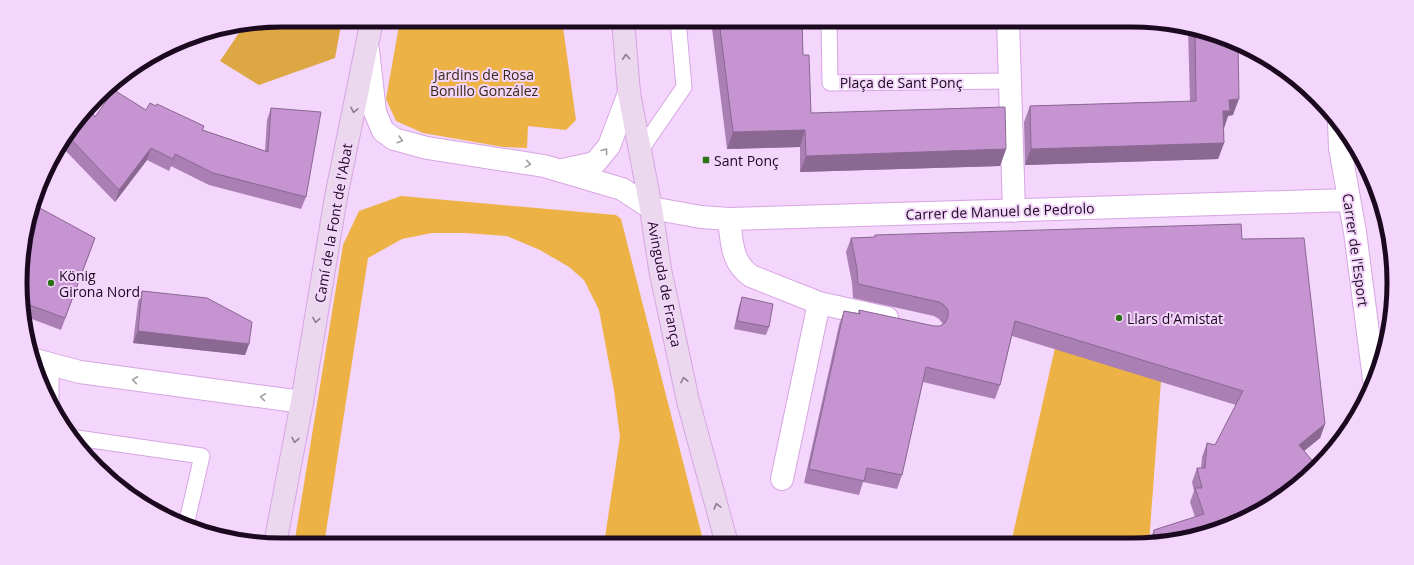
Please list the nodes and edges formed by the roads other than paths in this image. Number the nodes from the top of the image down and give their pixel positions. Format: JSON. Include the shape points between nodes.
{"nodes":[{"id":1,"x":371,"y":27,"type":"edge"},
{"id":2,"x":624,"y":27,"type":"edge"},
{"id":3,"x":679,"y":27,"type":"edge"},
{"id":4,"x":829,"y":27,"type":"edge"},
{"id":5,"x":1008,"y":27,"type":"edge"},
{"id":6,"x":368,"y":44,"type":"junction"},
{"id":7,"x":1010,"y":81,"type":"junction"},
{"id":8,"x":629,"y":93,"type":"junction"},
{"id":9,"x":1339,"y":135,"type":"edge"},
{"id":10,"x":640,"y":151,"type":"junction"},
{"id":11,"x":558,"y":170,"type":"junction"},
{"id":12,"x":1349,"y":200,"type":"junction"},
{"id":13,"x":651,"y":208,"type":"junction"},
{"id":14,"x":1014,"y":211,"type":"junction"},
{"id":15,"x":729,"y":219,"type":"junction"},
{"id":16,"x":820,"y":304,"type":"junction"},
{"id":17,"x":908,"y":323,"type":"edge"},
{"id":18,"x":43,"y":362,"type":"edge"},
{"id":19,"x":1372,"y":367,"type":"edge"},
{"id":20,"x":47,"y":383,"type":"edge"},
{"id":21,"x":302,"y":402,"type":"junction"},
{"id":22,"x":80,"y":438,"type":"edge"},
{"id":23,"x":782,"y":479,"type":"dead end"},
{"id":24,"x":187,"y":520,"type":"edge"},
{"id":25,"x":276,"y":538,"type":"edge"},
{"id":26,"x":725,"y":538,"type":"edge"}],
"edges":[{"from":1,"to":6,"type":"main road"},
{"from":8,"to":2,"type":"main road","name":"Avinguda de França","one_way":true},
{"from":3,"to":10,"type":"lane","via":[[684,87]]},
{"from":4,"to":7,"type":"lane","name":"Plaça de Sant Ponç","via":[[830,82]]},
{"from":5,"to":7,"type":"street"},
{"from":6,"to":11,"type":"street","one_way":true,"via":[[375,112],[382,131],[394,138],[427,148]]},
{"from":6,"to":21,"type":"main road","name":"Camí de la Font de l'Abat","one_way":true,"via":[[336,197]]},
{"from":7,"to":14,"type":"street"},
{"from":8,"to":10,"type":"main road","name":"Avinguda de França"},
{"from":11,"to":8,"type":"street","one_way":true,"via":[[595,163],[609,146]]},
{"from":9,"to":12,"type":"street","name":"Carrer de l'Esport"},
{"from":10,"to":13,"type":"main road","name":"Avinguda de França"},
{"from":11,"to":13,"type":"street","via":[[622,189]]},
{"from":12,"to":14,"type":"street","name":"Carrer de Manuel de Pedrolo"},
{"from":12,"to":19,"type":"street","name":"Carrer de l'Esport"},
{"from":13,"to":15,"type":"street","name":"Carrer de Manuel de Pedrolo"},
{"from":26,"to":13,"type":"main road","name":"Avinguda de França","one_way":true,"via":[[688,401],[660,268]]},
{"from":14,"to":15,"type":"street","name":"Carrer de Manuel de Pedrolo"},
{"from":15,"to":16,"type":"street","via":[[734,256],[743,270],[751,276]]},
{"from":16,"to":17,"type":"street"},
{"from":16,"to":23,"type":"street"},
{"from":18,"to":20,"type":"lane"},
{"from":21,"to":18,"type":"street","one_way":true,"via":[[80,372]]},
{"from":21,"to":25,"type":"main road","name":"Camí de la Font de l'Abat","one_way":true},
{"from":22,"to":24,"type":"lane","via":[[202,456]]}]}
